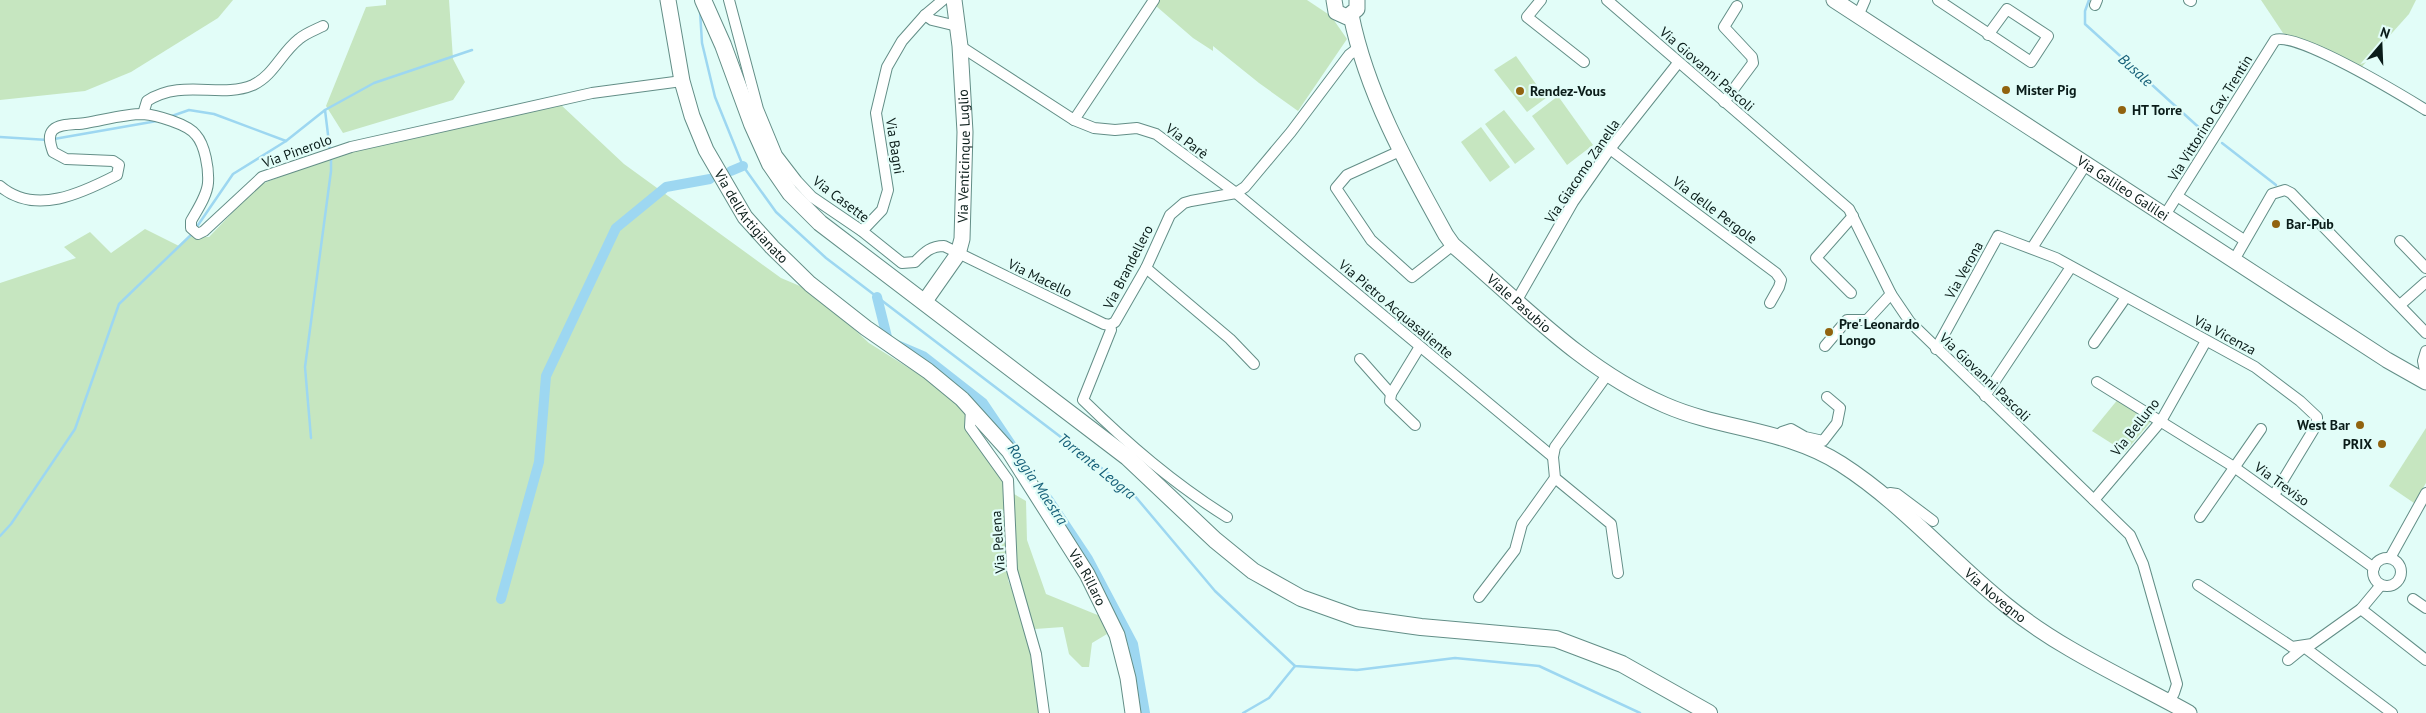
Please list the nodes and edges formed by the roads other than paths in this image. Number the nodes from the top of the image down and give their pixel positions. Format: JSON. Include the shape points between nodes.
{"nodes":[{"id":1,"x":668,"y":0,"type":"edge"},
{"id":2,"x":703,"y":0,"type":"edge"},
{"id":3,"x":729,"y":0,"type":"edge"},
{"id":4,"x":942,"y":0,"type":"edge"},
{"id":5,"x":954,"y":0,"type":"edge"},
{"id":6,"x":1154,"y":0,"type":"edge"},
{"id":7,"x":1333,"y":0,"type":"edge"},
{"id":8,"x":1357,"y":0,"type":"edge"},
{"id":9,"x":1541,"y":0,"type":"edge"},
{"id":10,"x":1607,"y":0,"type":"edge"},
{"id":11,"x":1834,"y":0,"type":"edge"},
{"id":12,"x":1865,"y":0,"type":"edge"},
{"id":13,"x":1938,"y":0,"type":"edge"},
{"id":14,"x":2013,"y":0,"type":"edge"},
{"id":15,"x":1737,"y":6,"type":"dead end"},
{"id":16,"x":2007,"y":9,"type":"junction"},
{"id":17,"x":925,"y":15,"type":"junction"},
{"id":18,"x":1351,"y":16,"type":"junction"},
{"id":19,"x":1858,"y":16,"type":"junction"},
{"id":20,"x":323,"y":26,"type":"dead end"},
{"id":21,"x":957,"y":26,"type":"junction"},
{"id":22,"x":1988,"y":35,"type":"junction"},
{"id":23,"x":960,"y":46,"type":"junction"},
{"id":24,"x":1358,"y":48,"type":"junction"},
{"id":25,"x":1584,"y":62,"type":"dead end"},
{"id":26,"x":1678,"y":63,"type":"junction"},
{"id":27,"x":682,"y":81,"type":"junction"},
{"id":28,"x":1724,"y":102,"type":"junction"},
{"id":29,"x":2426,"y":110,"type":"edge"},
{"id":30,"x":143,"y":114,"type":"junction"},
{"id":31,"x":1074,"y":120,"type":"junction"},
{"id":32,"x":1610,"y":149,"type":"junction"},
{"id":33,"x":1400,"y":151,"type":"junction"},
{"id":34,"x":2086,"y":164,"type":"junction"},
{"id":35,"x":1220,"y":184,"type":"joint"},
{"id":36,"x":0,"y":186,"type":"edge"},
{"id":37,"x":1236,"y":193,"type":"junction"},
{"id":38,"x":2177,"y":196,"type":"junction"},
{"id":39,"x":2165,"y":215,"type":"junction"},
{"id":40,"x":1852,"y":216,"type":"junction"},
{"id":41,"x":862,"y":231,"type":"junction"},
{"id":42,"x":2244,"y":240,"type":"junction"},
{"id":43,"x":2400,"y":241,"type":"dead end"},
{"id":44,"x":1453,"y":245,"type":"junction"},
{"id":45,"x":2032,"y":248,"type":"junction"},
{"id":46,"x":958,"y":254,"type":"junction"},
{"id":47,"x":2234,"y":260,"type":"junction"},
{"id":48,"x":2072,"y":267,"type":"junction"},
{"id":49,"x":1146,"y":268,"type":"junction"},
{"id":50,"x":2426,"y":268,"type":"edge"},
{"id":51,"x":2426,"y":282,"type":"edge"},
{"id":52,"x":1851,"y":293,"type":"dead end"},
{"id":53,"x":1891,"y":294,"type":"junction"},
{"id":54,"x":2126,"y":297,"type":"junction"},
{"id":55,"x":1517,"y":300,"type":"junction"},
{"id":56,"x":925,"y":301,"type":"junction"},
{"id":57,"x":1770,"y":303,"type":"dead end"},
{"id":58,"x":2400,"y":305,"type":"junction"},
{"id":59,"x":1110,"y":325,"type":"junction"},
{"id":60,"x":2426,"y":333,"type":"edge"},
{"id":61,"x":2206,"y":341,"type":"junction"},
{"id":62,"x":2094,"y":344,"type":"dead end"},
{"id":63,"x":1825,"y":346,"type":"dead end"},
{"id":64,"x":1419,"y":348,"type":"junction"},
{"id":65,"x":1936,"y":349,"type":"junction"},
{"id":66,"x":2426,"y":351,"type":"edge"},
{"id":67,"x":1360,"y":359,"type":"dead end"},
{"id":68,"x":1254,"y":364,"type":"dead end"},
{"id":69,"x":928,"y":371,"type":"joint"},
{"id":70,"x":1607,"y":375,"type":"junction"},
{"id":71,"x":2422,"y":378,"type":"edge"},
{"id":72,"x":2097,"y":382,"type":"dead end"},
{"id":73,"x":2426,"y":390,"type":"edge"},
{"id":74,"x":1392,"y":394,"type":"junction"},
{"id":75,"x":1984,"y":396,"type":"junction"},
{"id":76,"x":1827,"y":397,"type":"dead end"},
{"id":77,"x":971,"y":409,"type":"junction"},
{"id":78,"x":2161,"y":421,"type":"junction"},
{"id":79,"x":1416,"y":425,"type":"dead end"},
{"id":80,"x":2261,"y":429,"type":"dead end"},
{"id":81,"x":1780,"y":437,"type":"junction"},
{"id":82,"x":1820,"y":452,"type":"joint"},
{"id":83,"x":1553,"y":457,"type":"junction"},
{"id":84,"x":2234,"y":467,"type":"junction"},
{"id":85,"x":1555,"y":478,"type":"junction"},
{"id":86,"x":2426,"y":493,"type":"edge"},
{"id":87,"x":2274,"y":494,"type":"junction"},
{"id":88,"x":1883,"y":495,"type":"junction"},
{"id":89,"x":2094,"y":500,"type":"junction"},
{"id":90,"x":2200,"y":517,"type":"dead end"},
{"id":91,"x":1227,"y":518,"type":"dead end"},
{"id":92,"x":1933,"y":521,"type":"dead end"},
{"id":93,"x":2390,"y":558,"type":"junction"},
{"id":94,"x":2374,"y":568,"type":"junction"},
{"id":95,"x":1618,"y":573,"type":"dead end"},
{"id":96,"x":2198,"y":585,"type":"dead end"},
{"id":97,"x":2381,"y":585,"type":"junction"},
{"id":98,"x":1479,"y":597,"type":"dead end"},
{"id":99,"x":2413,"y":599,"type":"dead end"},
{"id":100,"x":2426,"y":608,"type":"edge"},
{"id":101,"x":2361,"y":609,"type":"junction"},
{"id":102,"x":2304,"y":647,"type":"junction"},
{"id":103,"x":2288,"y":660,"type":"dead end"},
{"id":104,"x":2426,"y":660,"type":"edge"},
{"id":105,"x":2169,"y":702,"type":"junction"},
{"id":106,"x":1691,"y":709,"type":"edge"},
{"id":107,"x":1044,"y":713,"type":"edge"},
{"id":108,"x":1133,"y":713,"type":"edge"},
{"id":109,"x":1709,"y":713,"type":"edge"},
{"id":110,"x":2190,"y":713,"type":"edge"},
{"id":111,"x":2392,"y":713,"type":"edge"}],
"edges":[{"from":1,"to":27,"type":"street","name":"Via dell'Artigianato"},
{"from":2,"to":56,"type":"main road","via":[[770,164],[790,193],[820,223]]},
{"from":3,"to":41,"type":"street","name":"Via Casette","via":[[758,109],[777,155],[796,182],[812,197]]},
{"from":4,"to":17,"type":"street","name":"Via Bagni"},
{"from":5,"to":21,"type":"street","name":"Via Venticinque Luglio"},
{"from":6,"to":31,"type":"street"},
{"from":7,"to":18,"type":"street","via":[[1339,15]]},
{"from":8,"to":18,"type":"street","via":[[1357,9]]},
{"from":9,"to":25,"type":"street","via":[[1527,17]]},
{"from":10,"to":26,"type":"street","name":"Via Giovanni Pascoli"},
{"from":11,"to":19,"type":"street","name":"Via Galileo Galilei"},
{"from":12,"to":19,"type":"street"},
{"from":13,"to":22,"type":"street"},
{"from":14,"to":16,"type":"street"},
{"from":15,"to":28,"type":"street","via":[[1724,28],[1752,57],[1753,63]]},
{"from":16,"to":22,"type":"street"},
{"from":16,"to":22,"type":"street","via":[[2048,36],[2031,62]]},
{"from":17,"to":21,"type":"street"},
{"from":17,"to":41,"type":"street","name":"Via Bagni","via":[[902,41],[887,67],[876,113],[888,190],[882,210]]},
{"from":18,"to":24,"type":"street","name":"Viale Pasubio"},
{"from":19,"to":34,"type":"street","name":"Via Galileo Galilei"},
{"from":20,"to":30,"type":"street","via":[[299,39],[266,78],[250,86],[159,93],[147,101]]},
{"from":21,"to":23,"type":"street","name":"Via Venticinque Luglio"},
{"from":23,"to":31,"type":"street","name":"Via Parè"},
{"from":23,"to":46,"type":"street","name":"Via Venticinque Luglio","via":[[965,132],[962,239]]},
{"from":24,"to":33,"type":"street","name":"Viale Pasubio"},
{"from":24,"to":37,"type":"street","via":[[1349,55],[1245,187]]},
{"from":26,"to":28,"type":"street","name":"Via Giovanni Pascoli"},
{"from":26,"to":32,"type":"street","name":"Via Giacomo Zanella"},
{"from":27,"to":30,"type":"street","name":"Via Pinerolo","via":[[592,93],[418,130],[329,154],[262,177],[204,231],[194,231],[191,221],[208,184],[207,168],[196,134],[170,121]]},
{"from":27,"to":69,"type":"street","name":"Via dell'Artigianato","via":[[706,150],[745,217],[810,284]]},
{"from":28,"to":40,"type":"street","name":"Via Giovanni Pascoli","via":[[1849,209]]},
{"from":29,"to":38,"type":"street","name":"Via Vittorino Cav. Trentin","via":[[2351,66],[2303,45],[2281,38],[2275,40]]},
{"from":30,"to":36,"type":"street","name":"Via Pinerolo","via":[[53,130],[50,140],[53,152],[66,159],[113,161],[119,165],[117,175],[71,197],[54,199],[31,201],[16,198]]},
{"from":31,"to":35,"type":"street","name":"Via Parè","via":[[1094,128],[1137,128],[1156,134]]},
{"from":32,"to":55,"type":"street","name":"Via Giacomo Zanella","via":[[1573,202]]},
{"from":32,"to":57,"type":"street","name":"Via delle Pergole","via":[[1776,274],[1781,280]]},
{"from":33,"to":44,"type":"street","name":"Viale Pasubio"},
{"from":33,"to":44,"type":"street","via":[[1346,176],[1336,188],[1371,240],[1412,277]]},
{"from":34,"to":39,"type":"street","name":"Via Galileo Galilei"},
{"from":34,"to":45,"type":"street"},
{"from":35,"to":37,"type":"street","name":"Via Pietro Acquasaliente"},
{"from":37,"to":49,"type":"street","name":"Via Brandellero","via":[[1191,200],[1176,209],[1165,225]]},
{"from":37,"to":64,"type":"street","name":"Via Pietro Acquasaliente"},
{"from":38,"to":39,"type":"street","name":"Via Vittorino Cav. Trentin"},
{"from":38,"to":42,"type":"street","name":"Via Galileo Galilei"},
{"from":39,"to":47,"type":"street","name":"Via Galileo Galilei"},
{"from":40,"to":52,"type":"street","via":[[1816,258]]},
{"from":40,"to":53,"type":"street","name":"Via Giovanni Pascoli"},
{"from":41,"to":46,"type":"street","name":"Via Casette","via":[[902,263],[915,262],[934,246],[944,246]]},
{"from":42,"to":47,"type":"street"},
{"from":42,"to":58,"type":"street","via":[[2272,194],[2285,190]]},
{"from":43,"to":50,"type":"street"},
{"from":44,"to":55,"type":"street","name":"Viale Pasubio"},
{"from":45,"to":48,"type":"street","name":"Via Vicenza"},
{"from":45,"to":65,"type":"street","name":"Via Verona","via":[[1998,236]]},
{"from":46,"to":56,"type":"street","name":"Via Venticinque Luglio"},
{"from":46,"to":59,"type":"street","name":"Via Macello"},
{"from":47,"to":71,"type":"street","name":"Via Galileo Galilei"},
{"from":48,"to":54,"type":"street","name":"Via Vicenza"},
{"from":48,"to":75,"type":"street"},
{"from":49,"to":59,"type":"street","name":"Via Brandellero","via":[[1119,316]]},
{"from":49,"to":68,"type":"street","via":[[1230,339]]},
{"from":51,"to":58,"type":"street"},
{"from":53,"to":63,"type":"street","via":[[1867,320],[1846,320]]},
{"from":53,"to":65,"type":"street","name":"Via Giovanni Pascoli","via":[[1910,322]]},
{"from":54,"to":61,"type":"street","name":"Via Vicenza"},
{"from":54,"to":62,"type":"street"},
{"from":55,"to":70,"type":"street","name":"Viale Pasubio"},
{"from":56,"to":106,"type":"main road","via":[[1127,457],[1215,540],[1253,571],[1301,598],[1357,618],[1556,639],[1622,664]]},
{"from":58,"to":60,"type":"street"},
{"from":59,"to":91,"type":"street","name":"Via Brandellero","via":[[1111,330],[1083,400],[1184,490]]},
{"from":61,"to":78,"type":"street","name":"Via Belluno"},
{"from":61,"to":87,"type":"street","name":"Via Vicenza","via":[[2255,368],[2317,417],[2317,424]]},
{"from":64,"to":74,"type":"street"},
{"from":64,"to":83,"type":"street","name":"Via Pietro Acquasaliente"},
{"from":65,"to":75,"type":"street","name":"Via Giovanni Pascoli"},
{"from":66,"to":71,"type":"street"},
{"from":67,"to":74,"type":"street"},
{"from":69,"to":77,"type":"street","name":"Via Rillaro"},
{"from":70,"to":81,"type":"street","name":"Viale Pasubio","via":[[1667,406]]},
{"from":70,"to":83,"type":"street","via":[[1556,447]]},
{"from":71,"to":73,"type":"street","name":"Via Galileo Galilei"},
{"from":72,"to":78,"type":"street","name":"Via Treviso"},
{"from":74,"to":79,"type":"street","via":[[1390,401]]},
{"from":75,"to":89,"type":"street","name":"Via Giovanni Pascoli"},
{"from":76,"to":81,"type":"street","via":[[1840,408],[1837,423],[1823,442],[1791,429],[1782,432]]},
{"from":77,"to":107,"type":"street","name":"Via Pelena","via":[[970,427],[1008,480],[1012,570],[1036,654]]},
{"from":77,"to":108,"type":"street","name":"Via Rillaro","via":[[1009,451],[1087,574],[1117,635]]},
{"from":78,"to":84,"type":"street","name":"Via Treviso"},
{"from":78,"to":89,"type":"street","name":"Via Belluno"},
{"from":80,"to":84,"type":"street"},
{"from":81,"to":82,"type":"street","name":"Viale Pasubio"},
{"from":82,"to":88,"type":"street","name":"Via Novegno"},
{"from":83,"to":85,"type":"street"},
{"from":84,"to":87,"type":"street","name":"Via Treviso"},
{"from":84,"to":90,"type":"street"},
{"from":85,"to":95,"type":"street","via":[[1611,524]]},
{"from":85,"to":98,"type":"street","via":[[1522,524],[1515,550]]},
{"from":86,"to":93,"type":"street"},
{"from":87,"to":94,"type":"street","name":"Via Treviso"},
{"from":88,"to":92,"type":"street","via":[[1897,494]]},
{"from":88,"to":105,"type":"street","name":"Via Novegno","via":[[1994,596],[2031,625]]},
{"from":89,"to":105,"type":"street","name":"Via Giovanni Pascoli","via":[[2130,535],[2143,564],[2177,684]]},
{"from":93,"to":94,"type":"street","via":[[2382,559]]},
{"from":93,"to":97,"type":"street","via":[[2400,566],[2401,576],[2394,584]]},
{"from":94,"to":97,"type":"street","via":[[2374,578]]},
{"from":96,"to":102,"type":"street","via":[[2292,647]]},
{"from":97,"to":101,"type":"street"},
{"from":99,"to":100,"type":"street"},
{"from":101,"to":102,"type":"street"},
{"from":101,"to":104,"type":"street"},
{"from":102,"to":103,"type":"street"},
{"from":102,"to":111,"type":"street"},
{"from":105,"to":110,"type":"street","name":"Via Novegno"},
{"from":106,"to":109,"type":"main road"}]}
